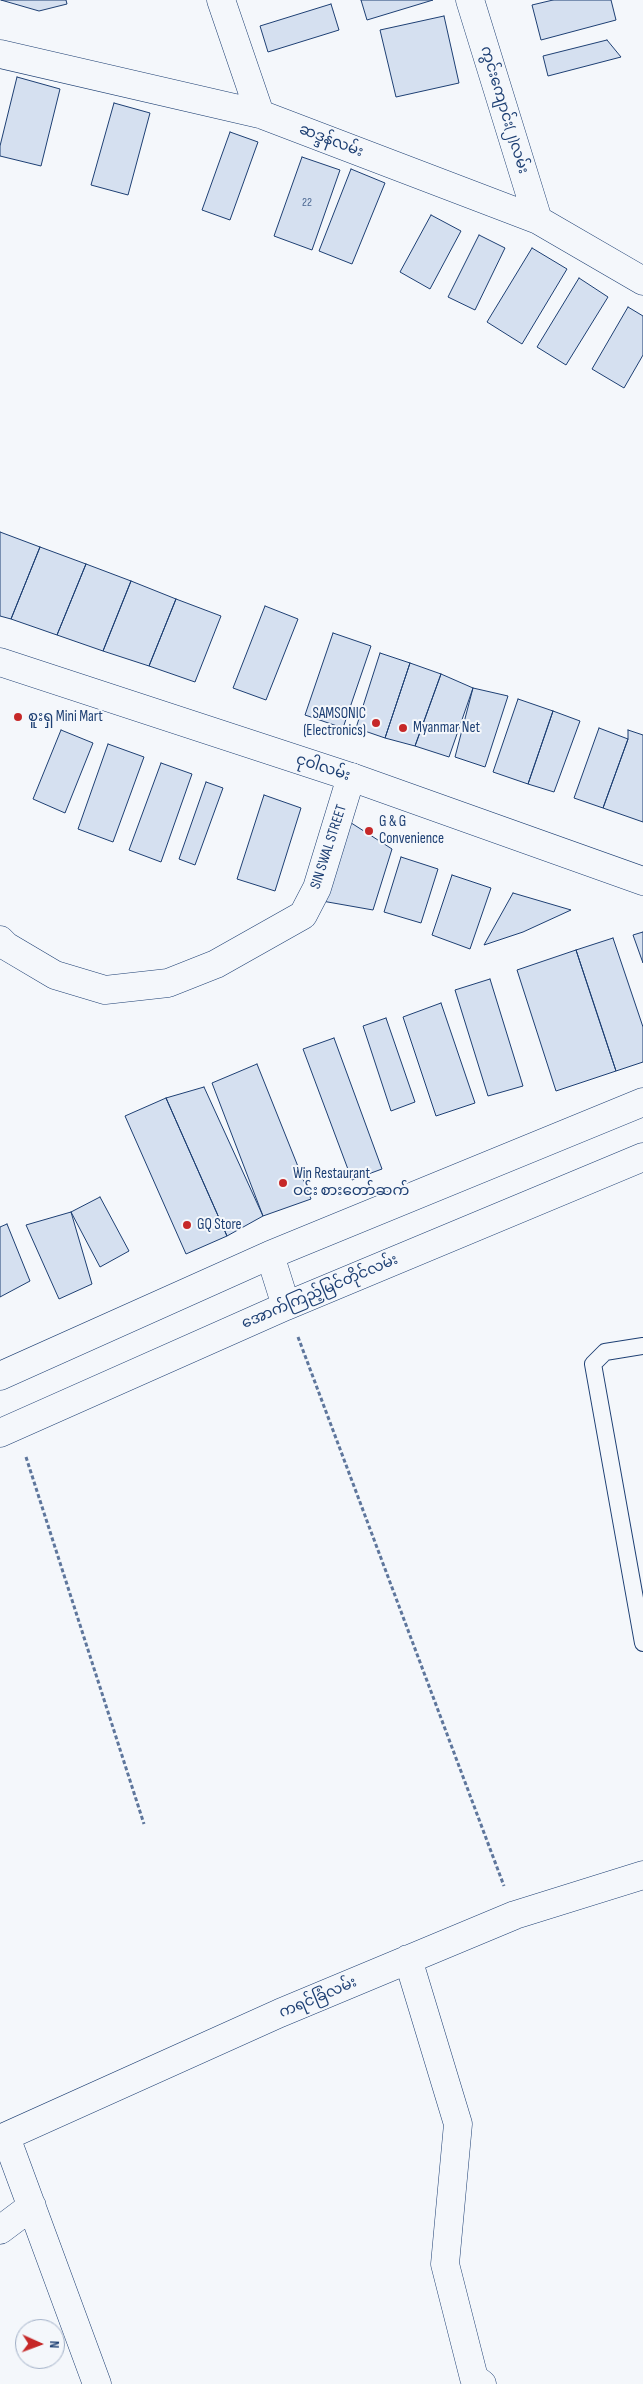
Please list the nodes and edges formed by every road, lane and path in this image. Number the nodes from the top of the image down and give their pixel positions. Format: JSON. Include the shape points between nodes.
{"nodes":[{"id":1,"x":221,"y":0,"type":"edge"},
{"id":2,"x":470,"y":0,"type":"edge"},
{"id":3,"x":0,"y":54,"type":"edge"},
{"id":4,"x":260,"y":114,"type":"junction"},
{"id":5,"x":538,"y":220,"type":"junction"},
{"id":6,"x":643,"y":281,"type":"edge"},
{"id":7,"x":0,"y":662,"type":"edge"},
{"id":8,"x":351,"y":777,"type":"junction"},
{"id":9,"x":643,"y":881,"type":"edge"},
{"id":10,"x":0,"y":940,"type":"edge"},
{"id":11,"x":643,"y":1102,"type":"edge"},
{"id":12,"x":643,"y":1157,"type":"edge"},
{"id":13,"x":270,"y":1255,"type":"junction"},
{"id":14,"x":286,"y":1306,"type":"junction"},
{"id":15,"x":643,"y":1346,"type":"edge"},
{"id":16,"x":0,"y":1376,"type":"edge"},
{"id":17,"x":8,"y":1429,"type":"edge"},
{"id":18,"x":643,"y":1643,"type":"edge"},
{"id":19,"x":144,"y":1824,"type":"dead end"},
{"id":20,"x":643,"y":1875,"type":"edge"},
{"id":21,"x":515,"y":1914,"type":"junction"},
{"id":22,"x":408,"y":1960,"type":"junction"},
{"id":23,"x":3,"y":2138,"type":"edge"},
{"id":24,"x":32,"y":2206,"type":"junction"},
{"id":25,"x":0,"y":2230,"type":"edge"},
{"id":26,"x":475,"y":2382,"type":"edge"},
{"id":27,"x":97,"y":2384,"type":"edge"}],
"edges":[{"from":1,"to":4,"type":"street"},
{"from":2,"to":5,"type":"street","name":"ကွင်းကျောင်း(၂)လမ်း"},
{"from":3,"to":4,"type":"street","name":"ဆဒ္ဒန်လမ်း"},
{"from":4,"to":5,"type":"street","name":"ဆဒ္ဒန်လမ်း"},
{"from":5,"to":6,"type":"street","name":"ဆဒ္ဒန်လမ်း"},
{"from":7,"to":8,"type":"street","name":"ငုဝါလမ်း"},
{"from":8,"to":9,"type":"street","name":"ငုဝါလမ်း"},
{"from":8,"to":10,"type":"street","name":"SIN SWAL STREET","via":[[317,888],[292,922],[216,964],[168,983],[105,990],[55,975]]},
{"from":11,"to":13,"type":"street"},
{"from":12,"to":14,"type":"street","name":"အောက်ကြည့်မြင်တိုင်လမ်း"},
{"from":13,"to":14,"type":"street"},
{"from":13,"to":16,"type":"street"},
{"from":14,"to":17,"type":"street","name":"အောက်ကြည့်မြင်တိုင်လမ်း"},
{"from":14,"to":21,"type":"path"},
{"from":15,"to":18,"type":"lane","via":[[605,1352],[593,1364]]},
{"from":17,"to":19,"type":"path"},
{"from":20,"to":21,"type":"street","name":"ကရင်ခြံလမ်း"},
{"from":21,"to":22,"type":"street","name":"ကရင်ခြံလမ်း"},
{"from":22,"to":23,"type":"street","name":"ကရင်ခြံလမ်း","via":[[280,2013]]},
{"from":22,"to":26,"type":"street","via":[[458,2124],[445,2264]]},
{"from":23,"to":24,"type":"street"},
{"from":24,"to":25,"type":"street"},
{"from":24,"to":27,"type":"street"}]}
